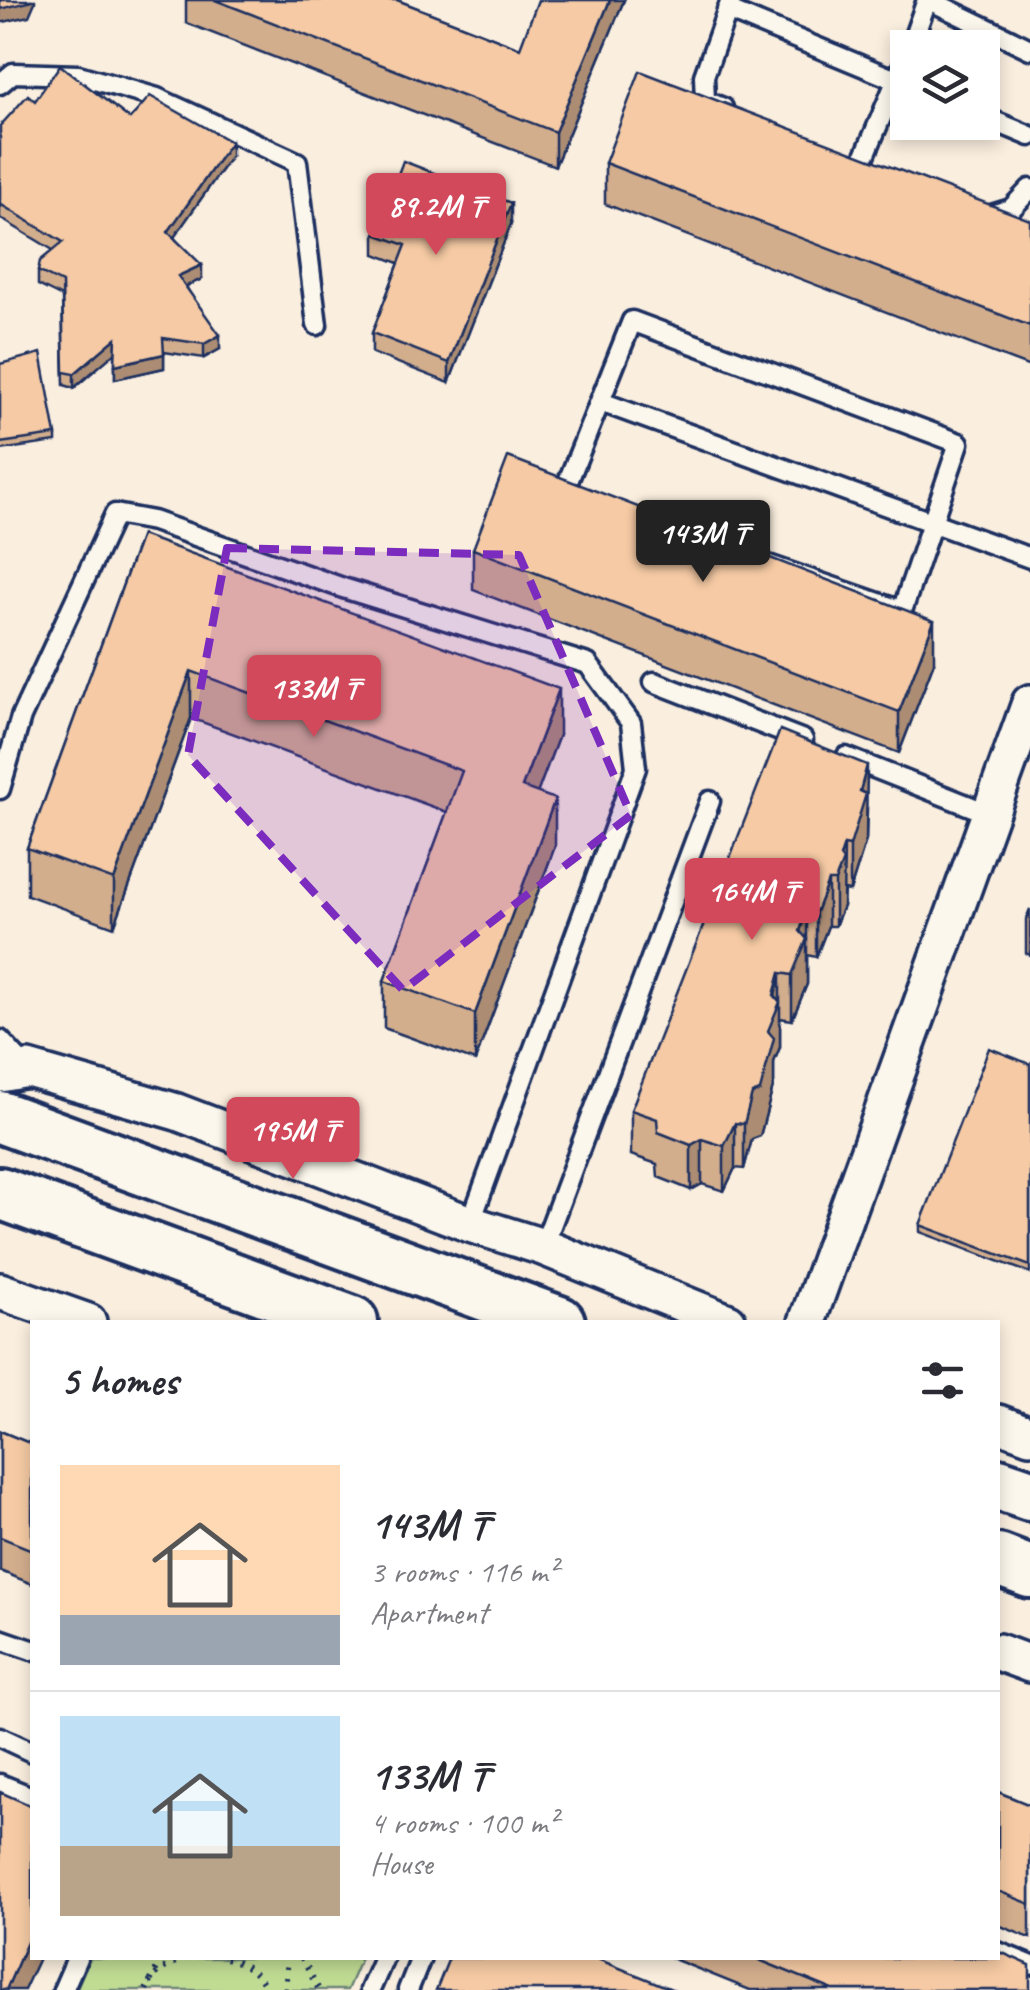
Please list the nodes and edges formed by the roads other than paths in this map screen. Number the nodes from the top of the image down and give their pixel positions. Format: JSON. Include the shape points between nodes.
{"nodes":[{"id":1,"x":928,"y":0,"type":"edge"},
{"id":2,"x":729,"y":5,"type":"edge"},
{"id":3,"x":917,"y":30,"type":"edge"},
{"id":4,"x":1030,"y":49,"type":"edge"},
{"id":5,"x":890,"y":78,"type":"edge"},
{"id":6,"x":0,"y":84,"type":"edge"},
{"id":7,"x":890,"y":107,"type":"edge"},
{"id":8,"x":740,"y":116,"type":"edge"},
{"id":9,"x":1000,"y":124,"type":"edge"},
{"id":10,"x":1030,"y":136,"type":"edge"},
{"id":11,"x":861,"y":165,"type":"edge"},
{"id":12,"x":1030,"y":188,"type":"edge"},
{"id":13,"x":975,"y":211,"type":"edge"},
{"id":14,"x":317,"y":325,"type":"dead end"},
{"id":15,"x":601,"y":402,"type":"junction"},
{"id":16,"x":931,"y":522,"type":"junction"},
{"id":17,"x":1030,"y":558,"type":"edge"},
{"id":18,"x":654,"y":682,"type":"dead end"},
{"id":19,"x":1030,"y":702,"type":"edge"},
{"id":20,"x":0,"y":789,"type":"edge"},
{"id":21,"x":710,"y":801,"type":"dead end"},
{"id":22,"x":990,"y":814,"type":"junction"},
{"id":23,"x":0,"y":1040,"type":"edge"},
{"id":24,"x":14,"y":1071,"type":"edge"},
{"id":25,"x":0,"y":1118,"type":"edge"},
{"id":26,"x":0,"y":1193,"type":"edge"},
{"id":27,"x":470,"y":1224,"type":"junction"},
{"id":28,"x":543,"y":1247,"type":"junction"},
{"id":29,"x":0,"y":1291,"type":"edge"},
{"id":30,"x":82,"y":1320,"type":"edge"},
{"id":31,"x":347,"y":1320,"type":"edge"},
{"id":32,"x":554,"y":1320,"type":"edge"},
{"id":33,"x":723,"y":1320,"type":"edge"},
{"id":34,"x":808,"y":1320,"type":"edge"},
{"id":35,"x":1000,"y":1424,"type":"edge"},
{"id":36,"x":1030,"y":1435,"type":"edge"},
{"id":37,"x":1000,"y":1485,"type":"edge"},
{"id":38,"x":1030,"y":1496,"type":"edge"},
{"id":39,"x":1000,"y":1561,"type":"edge"},
{"id":40,"x":1030,"y":1572,"type":"edge"},
{"id":41,"x":0,"y":1638,"type":"edge"},
{"id":42,"x":30,"y":1649,"type":"edge"},
{"id":43,"x":1000,"y":1653,"type":"edge"},
{"id":44,"x":1030,"y":1664,"type":"edge"},
{"id":45,"x":0,"y":1738,"type":"edge"},
{"id":46,"x":30,"y":1751,"type":"edge"},
{"id":47,"x":0,"y":1784,"type":"edge"},
{"id":48,"x":30,"y":1796,"type":"edge"},
{"id":49,"x":1000,"y":1953,"type":"edge"},
{"id":50,"x":77,"y":1960,"type":"edge"},
{"id":51,"x":383,"y":1960,"type":"edge"},
{"id":52,"x":420,"y":1960,"type":"edge"},
{"id":53,"x":1030,"y":1964,"type":"edge"},
{"id":54,"x":63,"y":1990,"type":"edge"},
{"id":55,"x":370,"y":1990,"type":"edge"},
{"id":56,"x":408,"y":1990,"type":"edge"}],
"edges":[{"from":1,"to":3,"type":"lane"},
{"from":1,"to":4,"type":"lane"},
{"from":2,"to":5,"type":"lane"},
{"from":2,"to":8,"type":"lane","via":[[704,76],[706,102]]},
{"from":6,"to":14,"type":"lane","via":[[13,73],[78,75],[157,98],[297,162]]},
{"from":7,"to":11,"type":"lane"},
{"from":9,"to":10,"type":"lane"},
{"from":12,"to":13,"type":"lane","via":[[992,218]]},
{"from":15,"to":16,"type":"lane"},
{"from":15,"to":16,"type":"lane","via":[[632,322],[959,444]]},
{"from":15,"to":16,"type":"lane","via":[[563,494],[902,611]]},
{"from":16,"to":17,"type":"lane"},
{"from":18,"to":22,"type":"lane"},
{"from":19,"to":22,"type":"street"},
{"from":20,"to":27,"type":"lane","via":[[21,717],[114,514],[153,521],[588,664],[631,723],[636,768]]},
{"from":21,"to":28,"type":"lane"},
{"from":22,"to":34,"type":"street"},
{"from":23,"to":24,"type":"lane"},
{"from":24,"to":27,"type":"street","via":[[177,1112]]},
{"from":25,"to":32,"type":"main road"},
{"from":26,"to":31,"type":"main road"},
{"from":27,"to":28,"type":"street"},
{"from":28,"to":33,"type":"street"},
{"from":29,"to":30,"type":"street"},
{"from":35,"to":36,"type":"street"},
{"from":37,"to":38,"type":"main road"},
{"from":39,"to":40,"type":"main road"},
{"from":41,"to":42,"type":"lane"},
{"from":43,"to":44,"type":"street"},
{"from":45,"to":46,"type":"lane"},
{"from":47,"to":48,"type":"lane"},
{"from":49,"to":53,"type":"lane"},
{"from":50,"to":54,"type":"lane"},
{"from":51,"to":55,"type":"lane"},
{"from":52,"to":56,"type":"lane"}]}
